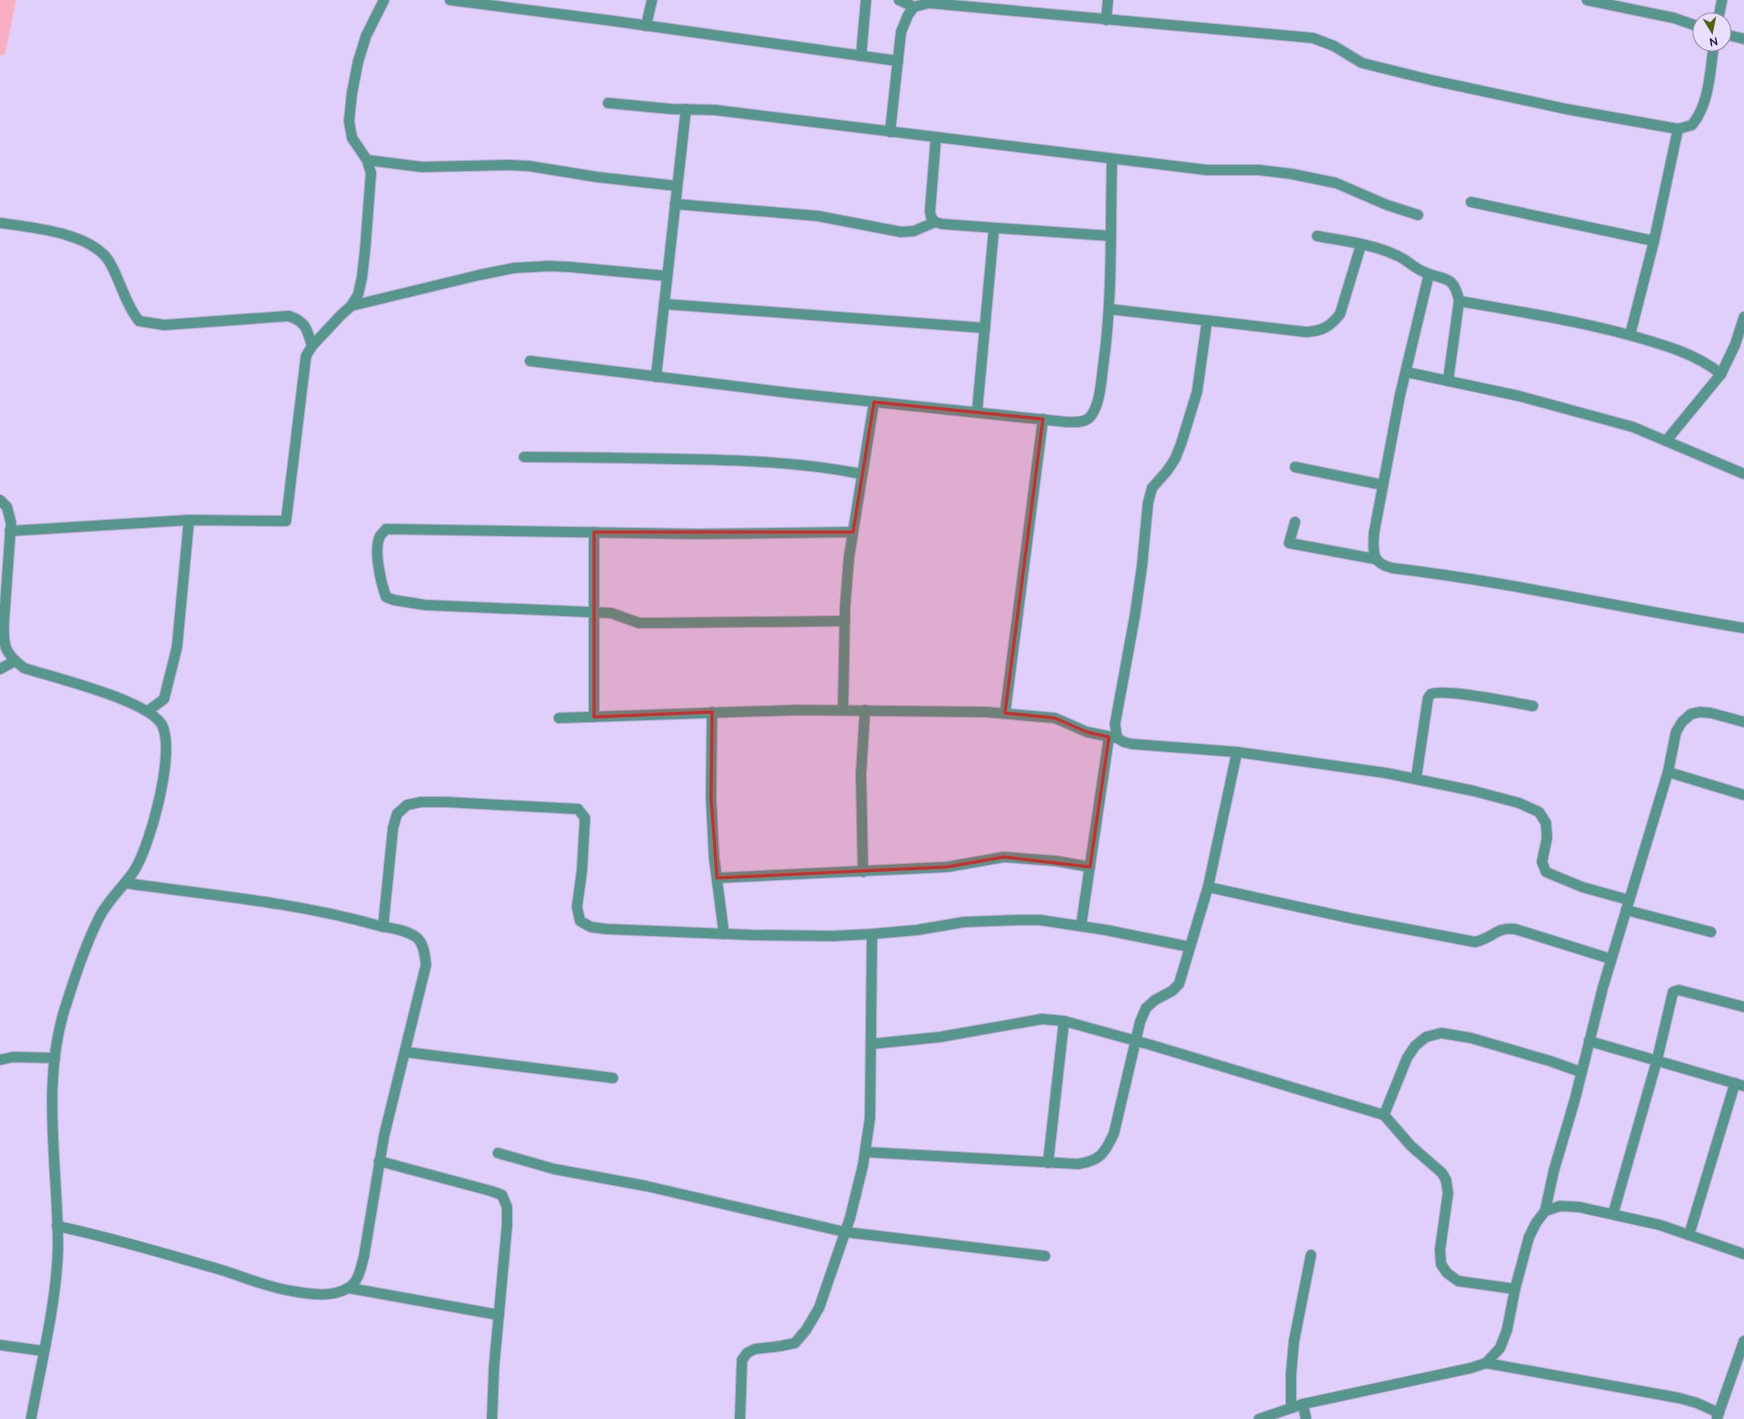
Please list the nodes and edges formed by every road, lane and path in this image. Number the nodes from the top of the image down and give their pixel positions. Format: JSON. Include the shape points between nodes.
{"nodes":[{"id":1,"x":384,"y":0,"type":"edge"},
{"id":2,"x":450,"y":0,"type":"edge"},
{"id":3,"x":652,"y":0,"type":"edge"},
{"id":4,"x":866,"y":0,"type":"edge"},
{"id":5,"x":899,"y":0,"type":"edge"},
{"id":6,"x":1108,"y":0,"type":"edge"},
{"id":7,"x":1587,"y":0,"type":"edge"},
{"id":8,"x":1722,"y":0,"type":"edge"},
{"id":9,"x":929,"y":1,"type":"edge"},
{"id":10,"x":914,"y":7,"type":"junction"},
{"id":11,"x":1720,"y":12,"type":"edge"},
{"id":12,"x":1106,"y":20,"type":"junction"},
{"id":13,"x":1692,"y":24,"type":"edge"},
{"id":14,"x":646,"y":26,"type":"junction"},
{"id":15,"x":1732,"y":36,"type":"edge"},
{"id":16,"x":1744,"y":39,"type":"edge"},
{"id":17,"x":1713,"y":52,"type":"edge"},
{"id":18,"x":861,"y":56,"type":"junction"},
{"id":19,"x":898,"y":61,"type":"junction"},
{"id":20,"x":608,"y":103,"type":"dead end"},
{"id":21,"x":686,"y":109,"type":"junction"},
{"id":22,"x":1678,"y":129,"type":"junction"},
{"id":23,"x":890,"y":132,"type":"junction"},
{"id":24,"x":936,"y":137,"type":"junction"},
{"id":25,"x":367,"y":160,"type":"junction"},
{"id":26,"x":1112,"y":160,"type":"junction"},
{"id":27,"x":677,"y":186,"type":"junction"},
{"id":28,"x":1471,"y":202,"type":"dead end"},
{"id":29,"x":675,"y":204,"type":"junction"},
{"id":30,"x":1418,"y":215,"type":"dead end"},
{"id":31,"x":935,"y":222,"type":"junction"},
{"id":32,"x":0,"y":223,"type":"edge"},
{"id":33,"x":994,"y":228,"type":"junction"},
{"id":34,"x":1111,"y":236,"type":"junction"},
{"id":35,"x":1317,"y":236,"type":"dead end"},
{"id":36,"x":1654,"y":241,"type":"junction"},
{"id":37,"x":1361,"y":245,"type":"junction"},
{"id":38,"x":1429,"y":274,"type":"junction"},
{"id":39,"x":667,"y":276,"type":"junction"},
{"id":40,"x":1459,"y":301,"type":"junction"},
{"id":41,"x":664,"y":304,"type":"junction"},
{"id":42,"x":351,"y":306,"type":"junction"},
{"id":43,"x":1109,"y":309,"type":"junction"},
{"id":44,"x":1744,"y":317,"type":"edge"},
{"id":45,"x":1207,"y":321,"type":"junction"},
{"id":46,"x":985,"y":328,"type":"junction"},
{"id":47,"x":1630,"y":335,"type":"junction"},
{"id":48,"x":312,"y":346,"type":"junction"},
{"id":49,"x":530,"y":361,"type":"dead end"},
{"id":50,"x":1406,"y":372,"type":"junction"},
{"id":51,"x":1721,"y":374,"type":"junction"},
{"id":52,"x":656,"y":377,"type":"junction"},
{"id":53,"x":1448,"y":381,"type":"junction"},
{"id":54,"x":874,"y":402,"type":"junction"},
{"id":55,"x":977,"y":412,"type":"junction"},
{"id":56,"x":1043,"y":419,"type":"junction"},
{"id":57,"x":1666,"y":441,"type":"junction"},
{"id":58,"x":524,"y":456,"type":"dead end"},
{"id":59,"x":1295,"y":467,"type":"dead end"},
{"id":60,"x":862,"y":474,"type":"junction"},
{"id":61,"x":1744,"y":474,"type":"edge"},
{"id":62,"x":1383,"y":485,"type":"junction"},
{"id":63,"x":0,"y":500,"type":"edge"},
{"id":64,"x":189,"y":520,"type":"junction"},
{"id":65,"x":1295,"y":522,"type":"dead end"},
{"id":66,"x":10,"y":531,"type":"junction"},
{"id":67,"x":594,"y":532,"type":"junction"},
{"id":68,"x":853,"y":532,"type":"junction"},
{"id":69,"x":1375,"y":559,"type":"junction"},
{"id":70,"x":594,"y":613,"type":"junction"},
{"id":71,"x":845,"y":621,"type":"junction"},
{"id":72,"x":1744,"y":628,"type":"edge"},
{"id":73,"x":15,"y":661,"type":"junction"},
{"id":74,"x":0,"y":669,"type":"edge"},
{"id":75,"x":1533,"y":706,"type":"dead end"},
{"id":76,"x":843,"y":710,"type":"junction"},
{"id":77,"x":865,"y":710,"type":"junction"},
{"id":78,"x":148,"y":711,"type":"junction"},
{"id":79,"x":712,"y":712,"type":"junction"},
{"id":80,"x":1005,"y":713,"type":"junction"},
{"id":81,"x":594,"y":717,"type":"junction"},
{"id":82,"x":559,"y":718,"type":"dead end"},
{"id":83,"x":1744,"y":722,"type":"edge"},
{"id":84,"x":1113,"y":737,"type":"junction"},
{"id":85,"x":1237,"y":752,"type":"junction"},
{"id":86,"x":1668,"y":772,"type":"junction"},
{"id":87,"x":1416,"y":780,"type":"junction"},
{"id":88,"x":1744,"y":795,"type":"edge"},
{"id":89,"x":1090,"y":867,"type":"junction"},
{"id":90,"x":863,"y":872,"type":"junction"},
{"id":91,"x":717,"y":878,"type":"junction"},
{"id":92,"x":125,"y":883,"type":"junction"},
{"id":93,"x":1208,"y":887,"type":"junction"},
{"id":94,"x":1627,"y":905,"type":"junction"},
{"id":95,"x":383,"y":926,"type":"junction"},
{"id":96,"x":1081,"y":926,"type":"junction"},
{"id":97,"x":1711,"y":932,"type":"dead end"},
{"id":98,"x":724,"y":934,"type":"junction"},
{"id":99,"x":872,"y":934,"type":"junction"},
{"id":100,"x":1190,"y":947,"type":"junction"},
{"id":101,"x":1611,"y":959,"type":"junction"},
{"id":102,"x":1744,"y":1007,"type":"edge"},
{"id":103,"x":1064,"y":1021,"type":"junction"},
{"id":104,"x":1135,"y":1040,"type":"junction"},
{"id":105,"x":1589,"y":1041,"type":"junction"},
{"id":106,"x":871,"y":1044,"type":"junction"},
{"id":107,"x":404,"y":1052,"type":"junction"},
{"id":108,"x":55,"y":1058,"type":"junction"},
{"id":109,"x":0,"y":1060,"type":"edge"},
{"id":110,"x":1657,"y":1060,"type":"junction"},
{"id":111,"x":1581,"y":1072,"type":"junction"},
{"id":112,"x":613,"y":1078,"type":"dead end"},
{"id":113,"x":1739,"y":1084,"type":"edge"},
{"id":114,"x":1384,"y":1115,"type":"junction"},
{"id":115,"x":865,"y":1152,"type":"junction"},
{"id":116,"x":498,"y":1153,"type":"dead end"},
{"id":117,"x":379,"y":1161,"type":"junction"},
{"id":118,"x":1048,"y":1162,"type":"junction"},
{"id":119,"x":1545,"y":1211,"type":"junction"},
{"id":120,"x":1613,"y":1214,"type":"junction"},
{"id":121,"x":57,"y":1226,"type":"junction"},
{"id":122,"x":845,"y":1232,"type":"junction"},
{"id":123,"x":1689,"y":1235,"type":"junction"},
{"id":124,"x":1744,"y":1254,"type":"edge"},
{"id":125,"x":1311,"y":1255,"type":"dead end"},
{"id":126,"x":1045,"y":1256,"type":"dead end"},
{"id":127,"x":349,"y":1288,"type":"junction"},
{"id":128,"x":1515,"y":1289,"type":"junction"},
{"id":129,"x":499,"y":1315,"type":"junction"},
{"id":130,"x":1744,"y":1341,"type":"edge"},
{"id":131,"x":0,"y":1345,"type":"edge"},
{"id":132,"x":43,"y":1351,"type":"junction"},
{"id":133,"x":1486,"y":1363,"type":"junction"},
{"id":134,"x":1303,"y":1404,"type":"junction"},
{"id":135,"x":1291,"y":1408,"type":"junction"},
{"id":136,"x":1718,"y":1416,"type":"edge"},
{"id":137,"x":31,"y":1419,"type":"edge"},
{"id":138,"x":492,"y":1419,"type":"edge"},
{"id":139,"x":740,"y":1419,"type":"edge"},
{"id":140,"x":1259,"y":1419,"type":"edge"},
{"id":141,"x":1306,"y":1419,"type":"edge"}],
"edges":[{"from":1,"to":25,"type":"street","via":[[366,36],[358,62],[349,121],[352,138]]},
{"from":2,"to":14,"type":"street"},
{"from":3,"to":14,"type":"street"},
{"from":4,"to":18,"type":"street"},
{"from":5,"to":10,"type":"street"},
{"from":6,"to":12,"type":"street"},
{"from":7,"to":13,"type":"street","via":[[1674,18]]},
{"from":8,"to":11,"type":"street"},
{"from":9,"to":10,"type":"street"},
{"from":9,"to":12,"type":"street"},
{"from":10,"to":19,"type":"street","via":[[901,32]]},
{"from":12,"to":22,"type":"street","via":[[1313,38],[1334,46],[1362,63],[1493,94]]},
{"from":14,"to":18,"type":"street"},
{"from":15,"to":16,"type":"street"},
{"from":17,"to":22,"type":"street","via":[[1707,94],[1701,111],[1692,125]]},
{"from":18,"to":19,"type":"street"},
{"from":19,"to":23,"type":"street"},
{"from":20,"to":21,"type":"street"},
{"from":21,"to":23,"type":"street","via":[[715,110]]},
{"from":21,"to":27,"type":"street"},
{"from":22,"to":36,"type":"street"},
{"from":23,"to":24,"type":"street"},
{"from":24,"to":26,"type":"street"},
{"from":24,"to":31,"type":"street","via":[[930,211]]},
{"from":25,"to":27,"type":"street","via":[[422,167],[528,166]]},
{"from":25,"to":42,"type":"street","via":[[371,186],[362,277],[358,295]]},
{"from":26,"to":30,"type":"street","via":[[1206,170],[1259,170],[1292,174],[1336,183]]},
{"from":26,"to":34,"type":"street"},
{"from":27,"to":29,"type":"street"},
{"from":28,"to":36,"type":"street"},
{"from":29,"to":31,"type":"street","via":[[818,216],[901,232],[914,231]]},
{"from":29,"to":39,"type":"street"},
{"from":31,"to":33,"type":"street"},
{"from":32,"to":48,"type":"street","via":[[54,231],[78,239],[96,249],[109,260],[129,306],[139,320],[164,325],[289,316],[300,320],[307,329]]},
{"from":33,"to":34,"type":"street"},
{"from":33,"to":46,"type":"street"},
{"from":34,"to":43,"type":"street"},
{"from":35,"to":37,"type":"street"},
{"from":36,"to":47,"type":"street"},
{"from":37,"to":38,"type":"street","via":[[1387,252]]},
{"from":37,"to":45,"type":"street","via":[[1340,314],[1333,324],[1321,331],[1306,332]]},
{"from":38,"to":40,"type":"street","via":[[1450,280],[1457,289]]},
{"from":38,"to":50,"type":"street"},
{"from":39,"to":41,"type":"street"},
{"from":39,"to":42,"type":"street","via":[[563,267],[514,268]]},
{"from":40,"to":47,"type":"street","via":[[1590,324]]},
{"from":40,"to":53,"type":"street"},
{"from":41,"to":46,"type":"street"},
{"from":41,"to":52,"type":"street"},
{"from":42,"to":48,"type":"street"},
{"from":43,"to":45,"type":"street"},
{"from":43,"to":56,"type":"street","via":[[1102,379],[1095,409],[1089,419],[1079,422]]},
{"from":44,"to":51,"type":"street","via":[[1735,345]]},
{"from":45,"to":84,"type":"street","via":[[1197,392],[1181,444],[1167,471],[1152,488],[1148,503],[1136,608]]},
{"from":46,"to":55,"type":"street"},
{"from":47,"to":51,"type":"street","via":[[1672,348],[1708,364]]},
{"from":48,"to":64,"type":"street","via":[[306,356],[304,368],[286,521]]},
{"from":49,"to":52,"type":"street"},
{"from":50,"to":53,"type":"street"},
{"from":50,"to":62,"type":"street"},
{"from":51,"to":57,"type":"street"},
{"from":52,"to":54,"type":"street"},
{"from":53,"to":57,"type":"street","via":[[1520,396],[1633,427]]},
{"from":54,"to":55,"type":"street"},
{"from":54,"to":60,"type":"street"},
{"from":55,"to":56,"type":"street"},
{"from":56,"to":80,"type":"street"},
{"from":57,"to":61,"type":"street"},
{"from":58,"to":60,"type":"street","via":[[785,463]]},
{"from":59,"to":62,"type":"street"},
{"from":60,"to":68,"type":"street"},
{"from":62,"to":69,"type":"street","via":[[1374,533]]},
{"from":63,"to":66,"type":"street","via":[[7,507]]},
{"from":64,"to":66,"type":"street"},
{"from":64,"to":78,"type":"street","via":[[177,647],[164,699]]},
{"from":65,"to":69,"type":"street","via":[[1289,543]]},
{"from":66,"to":73,"type":"street","via":[[3,636],[6,650]]},
{"from":67,"to":68,"type":"street"},
{"from":67,"to":70,"type":"street"},
{"from":67,"to":70,"type":"street","via":[[386,529],[380,537],[378,551],[381,582],[386,597],[394,600],[425,605]]},
{"from":68,"to":71,"type":"street"},
{"from":69,"to":72,"type":"street","via":[[1382,565],[1392,568],[1477,579]]},
{"from":70,"to":71,"type":"street","via":[[611,613],[639,623]]},
{"from":70,"to":81,"type":"street"},
{"from":71,"to":76,"type":"street"},
{"from":73,"to":74,"type":"street"},
{"from":73,"to":78,"type":"street","via":[[24,668],[121,699]]},
{"from":75,"to":87,"type":"street","via":[[1462,694],[1431,694],[1428,698]]},
{"from":76,"to":77,"type":"street"},
{"from":76,"to":79,"type":"street"},
{"from":77,"to":80,"type":"street"},
{"from":77,"to":90,"type":"street","via":[[861,774]]},
{"from":78,"to":92,"type":"street","via":[[162,724],[166,739],[166,757],[156,812],[146,844],[135,869]]},
{"from":79,"to":81,"type":"street"},
{"from":79,"to":91,"type":"street","via":[[711,797]]},
{"from":80,"to":84,"type":"street","via":[[1056,718],[1087,732]]},
{"from":81,"to":82,"type":"street"},
{"from":83,"to":86,"type":"street","via":[[1711,713],[1691,714],[1676,732]]},
{"from":84,"to":85,"type":"street","via":[[1132,744]]},
{"from":84,"to":89,"type":"street"},
{"from":85,"to":87,"type":"street"},
{"from":85,"to":93,"type":"street"},
{"from":86,"to":88,"type":"street"},
{"from":86,"to":94,"type":"street"},
{"from":87,"to":94,"type":"street","via":[[1474,791],[1519,803],[1539,812],[1546,823],[1547,838],[1542,862],[1546,872]]},
{"from":89,"to":90,"type":"street","via":[[1056,861],[1004,857],[947,868]]},
{"from":89,"to":96,"type":"street"},
{"from":90,"to":91,"type":"street"},
{"from":91,"to":98,"type":"street"},
{"from":92,"to":95,"type":"street","via":[[298,907]]},
{"from":92,"to":108,"type":"street","via":[[101,915],[81,963],[57,1036]]},
{"from":93,"to":100,"type":"street"},
{"from":93,"to":101,"type":"street","via":[[1475,942],[1502,929],[1515,928]]},
{"from":94,"to":97,"type":"street"},
{"from":94,"to":101,"type":"street"},
{"from":95,"to":98,"type":"street","via":[[393,828],[397,814],[407,805],[446,802],[578,809],[585,818],[585,838],[577,907],[580,921],[592,927]]},
{"from":95,"to":107,"type":"street","via":[[418,938],[425,951],[426,965]]},
{"from":96,"to":99,"type":"street","via":[[1040,920],[1011,920],[964,922]]},
{"from":96,"to":100,"type":"street"},
{"from":98,"to":99,"type":"street"},
{"from":99,"to":106,"type":"street"},
{"from":100,"to":104,"type":"street","via":[[1179,984],[1146,1008]]},
{"from":101,"to":105,"type":"street"},
{"from":102,"to":110,"type":"street","via":[[1675,990]]},
{"from":103,"to":104,"type":"street"},
{"from":103,"to":106,"type":"street","via":[[1042,1019],[940,1037]]},
{"from":103,"to":118,"type":"street"},
{"from":104,"to":114,"type":"street"},
{"from":104,"to":118,"type":"street","via":[[1114,1133],[1107,1149],[1089,1162]]},
{"from":105,"to":110,"type":"street"},
{"from":105,"to":111,"type":"street"},
{"from":106,"to":115,"type":"street","via":[[870,1118]]},
{"from":107,"to":112,"type":"street"},
{"from":107,"to":117,"type":"street"},
{"from":108,"to":109,"type":"street","via":[[13,1057]]},
{"from":108,"to":121,"type":"street","via":[[53,1122]]},
{"from":110,"to":113,"type":"street"},
{"from":110,"to":120,"type":"street"},
{"from":111,"to":114,"type":"street","via":[[1471,1038],[1441,1033],[1426,1037],[1415,1046],[1407,1058]]},
{"from":111,"to":119,"type":"street"},
{"from":113,"to":123,"type":"street"},
{"from":114,"to":128,"type":"street","via":[[1411,1146],[1442,1172],[1446,1180],[1448,1193],[1440,1250],[1441,1264],[1447,1273],[1458,1281]]},
{"from":115,"to":118,"type":"street"},
{"from":115,"to":122,"type":"street"},
{"from":116,"to":122,"type":"street","via":[[554,1169],[646,1186]]},
{"from":117,"to":127,"type":"street","via":[[364,1256],[359,1276]]},
{"from":117,"to":129,"type":"street","via":[[502,1195],[507,1207],[507,1226]]},
{"from":119,"to":120,"type":"street","via":[[1560,1206]]},
{"from":119,"to":128,"type":"street","via":[[1529,1236]]},
{"from":120,"to":123,"type":"street"},
{"from":121,"to":127,"type":"street","via":[[161,1251],[290,1291],[332,1294]]},
{"from":121,"to":132,"type":"street","via":[[58,1249],[53,1297]]},
{"from":122,"to":126,"type":"street"},
{"from":122,"to":139,"type":"street","via":[[819,1308],[806,1330],[795,1343],[755,1349],[747,1353],[742,1360]]},
{"from":123,"to":124,"type":"street"},
{"from":125,"to":135,"type":"street","via":[[1294,1342],[1290,1374]]},
{"from":127,"to":129,"type":"street"},
{"from":128,"to":133,"type":"street","via":[[1507,1330],[1500,1348]]},
{"from":129,"to":138,"type":"street"},
{"from":130,"to":136,"type":"street"},
{"from":131,"to":132,"type":"street"},
{"from":132,"to":137,"type":"street"},
{"from":133,"to":134,"type":"street"},
{"from":133,"to":136,"type":"street","via":[[1679,1398],[1697,1403]]},
{"from":134,"to":135,"type":"street"},
{"from":134,"to":141,"type":"street"},
{"from":135,"to":140,"type":"street"}]}
